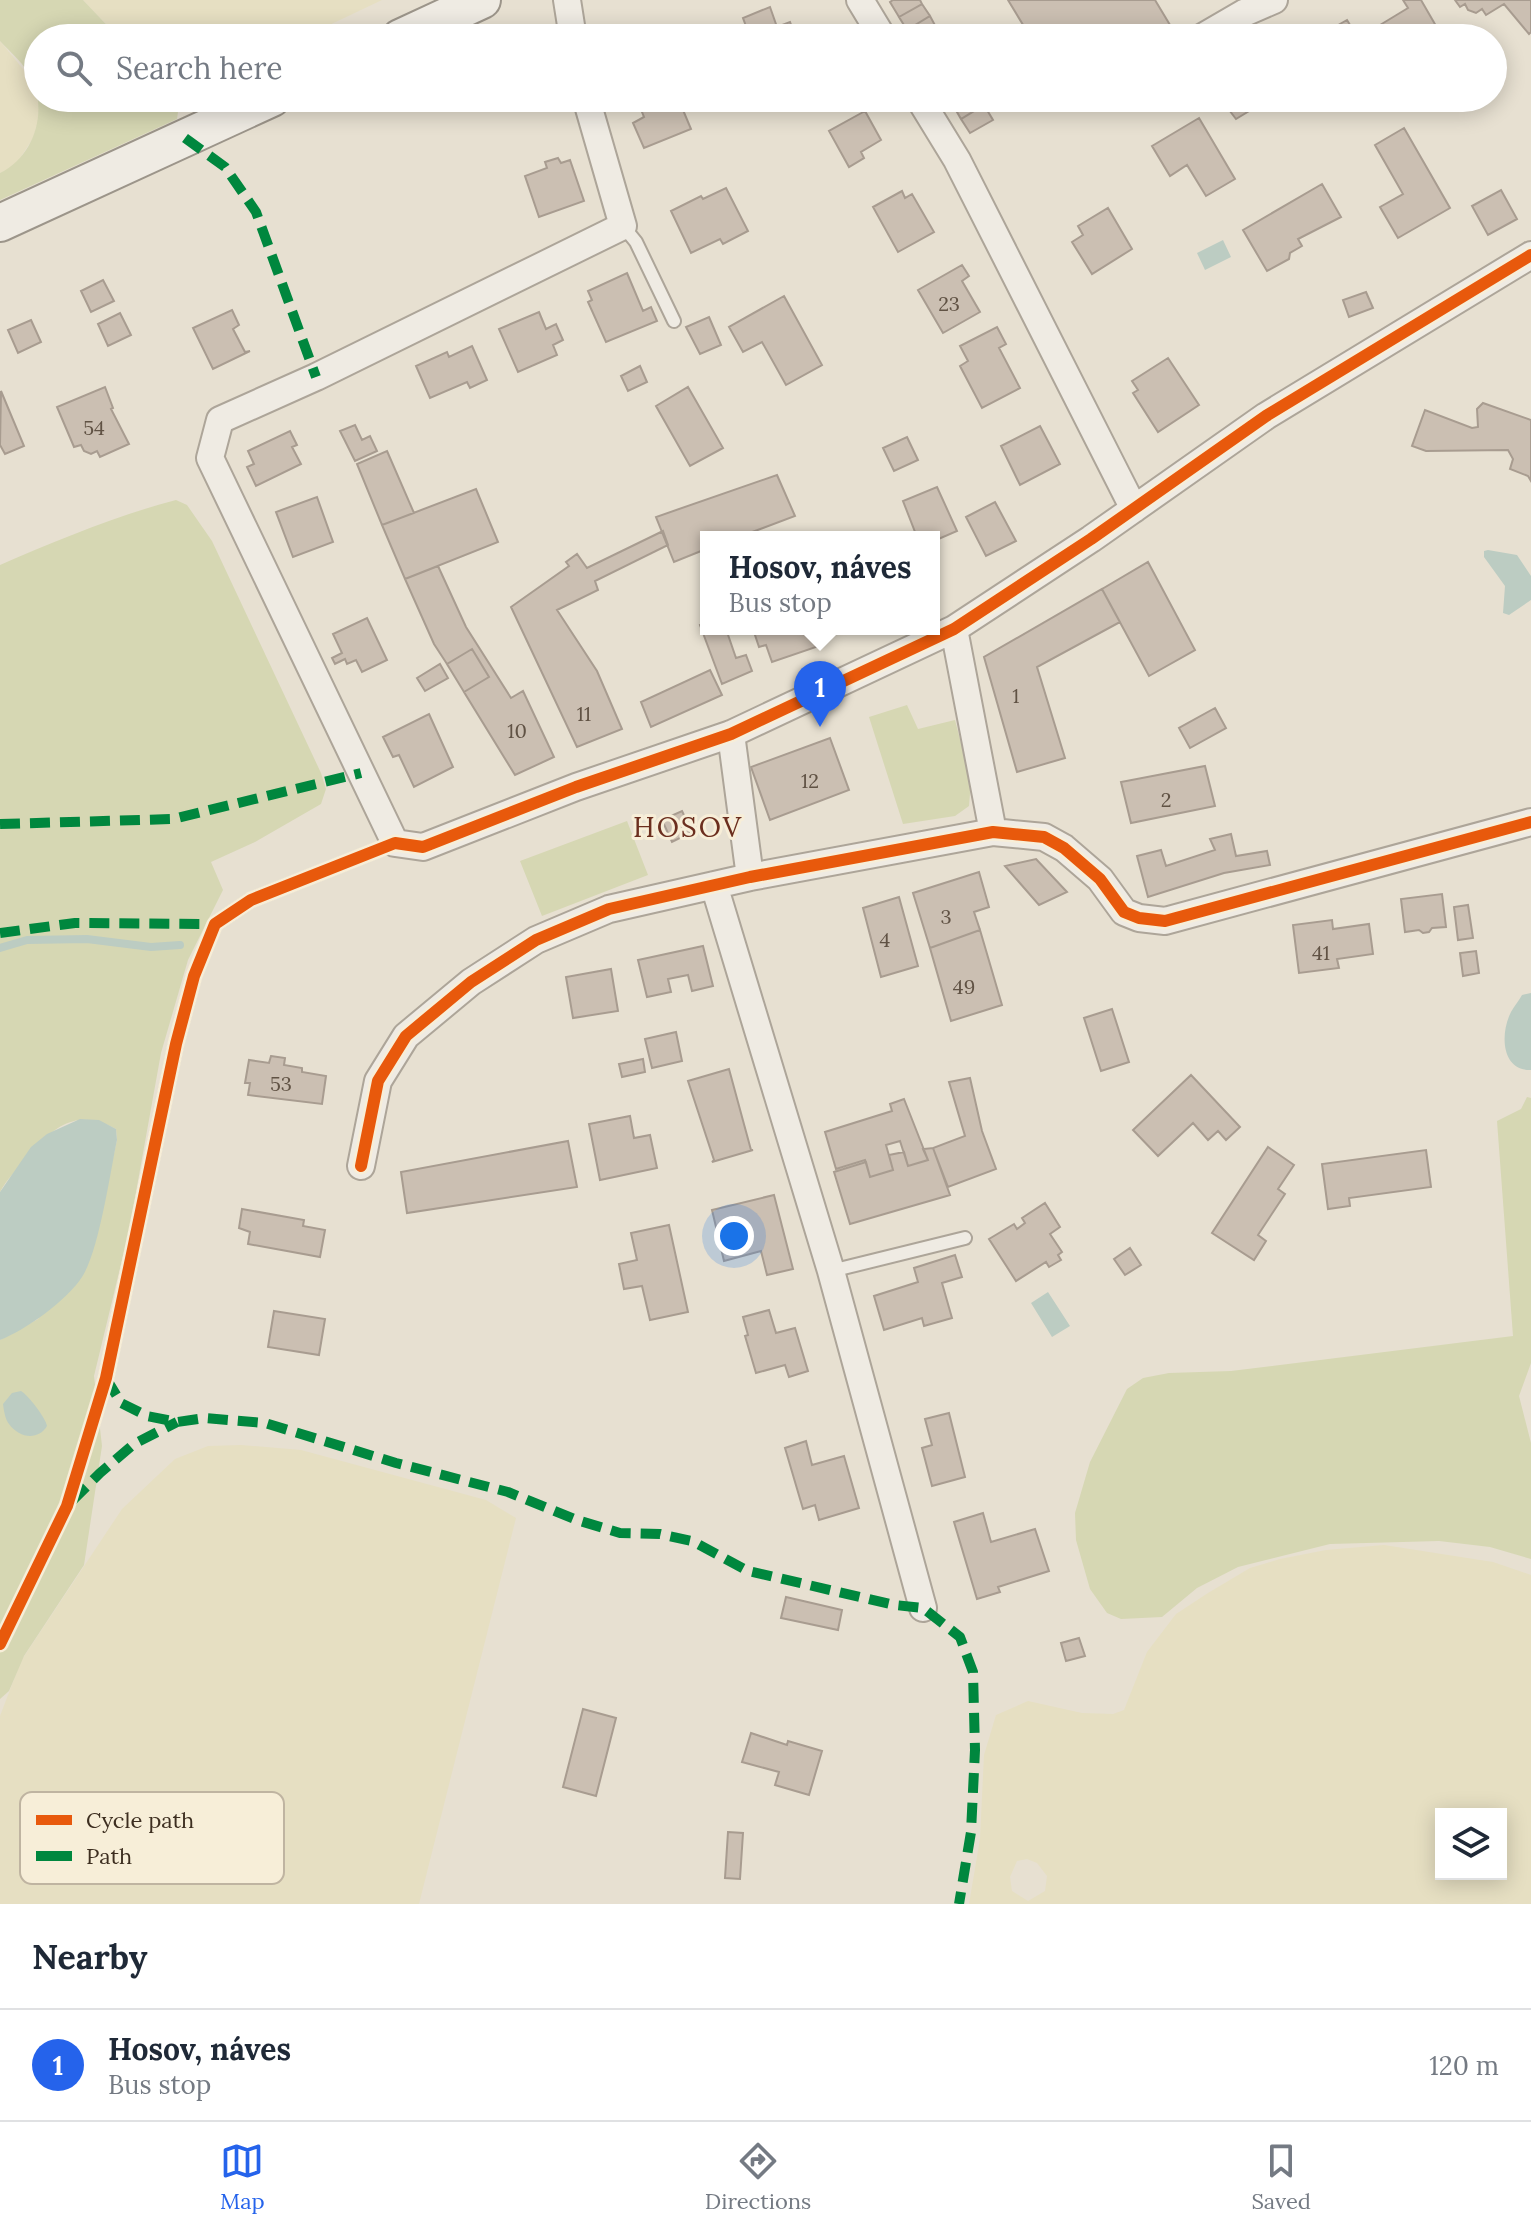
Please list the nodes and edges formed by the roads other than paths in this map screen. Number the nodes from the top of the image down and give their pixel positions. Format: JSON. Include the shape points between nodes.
{"nodes":[{"id":1,"x":482,"y":0,"type":"edge"},
{"id":2,"x":567,"y":0,"type":"edge"},
{"id":3,"x":860,"y":0,"type":"edge"},
{"id":4,"x":1274,"y":0,"type":"edge"},
{"id":5,"x":430,"y":24,"type":"edge"},
{"id":6,"x":571,"y":24,"type":"edge"},
{"id":7,"x":875,"y":24,"type":"edge"},
{"id":8,"x":1225,"y":24,"type":"edge"},
{"id":9,"x":242,"y":112,"type":"edge"},
{"id":10,"x":590,"y":112,"type":"edge"},
{"id":11,"x":928,"y":112,"type":"edge"},
{"id":12,"x":0,"y":223,"type":"edge"},
{"id":13,"x":623,"y":226,"type":"junction"},
{"id":14,"x":1531,"y":255,"type":"edge"},
{"id":15,"x":674,"y":321,"type":"dead end"},
{"id":16,"x":1134,"y":509,"type":"junction"},
{"id":17,"x":954,"y":629,"type":"junction"},
{"id":18,"x":731,"y":734,"type":"junction"},
{"id":19,"x":1531,"y":822,"type":"edge"},
{"id":20,"x":993,"y":832,"type":"junction"},
{"id":21,"x":395,"y":843,"type":"junction"},
{"id":22,"x":750,"y":877,"type":"junction"},
{"id":23,"x":714,"y":885,"type":"junction"},
{"id":24,"x":361,"y":1166,"type":"dead end"},
{"id":25,"x":965,"y":1238,"type":"dead end"},
{"id":26,"x":831,"y":1271,"type":"junction"},
{"id":27,"x":923,"y":1608,"type":"dead end"},
{"id":28,"x":0,"y":1644,"type":"edge"}],
"edges":[{"from":1,"to":5,"type":"main road"},
{"from":2,"to":6,"type":"street"},
{"from":3,"to":7,"type":"street"},
{"from":4,"to":8,"type":"street"},
{"from":9,"to":12,"type":"main road"},
{"from":10,"to":13,"type":"street"},
{"from":11,"to":16,"type":"street"},
{"from":13,"to":15,"type":"lane"},
{"from":13,"to":21,"type":"street","via":[[220,420],[210,458]]},
{"from":14,"to":16,"type":"street","via":[[1266,416]]},
{"from":16,"to":17,"type":"street"},
{"from":17,"to":18,"type":"street"},
{"from":17,"to":20,"type":"street"},
{"from":18,"to":21,"type":"street","via":[[423,847]]},
{"from":18,"to":22,"type":"street"},
{"from":19,"to":20,"type":"street","via":[[1165,921],[1124,912],[1100,879],[1044,837]]},
{"from":20,"to":22,"type":"street"},
{"from":21,"to":28,"type":"lane","via":[[251,900],[215,924],[176,1044],[106,1378],[67,1506]]},
{"from":22,"to":23,"type":"street"},
{"from":23,"to":24,"type":"street","via":[[609,909],[536,940],[471,982],[406,1036],[378,1081]]},
{"from":23,"to":26,"type":"street"},
{"from":25,"to":26,"type":"lane"},
{"from":26,"to":27,"type":"street"}]}
